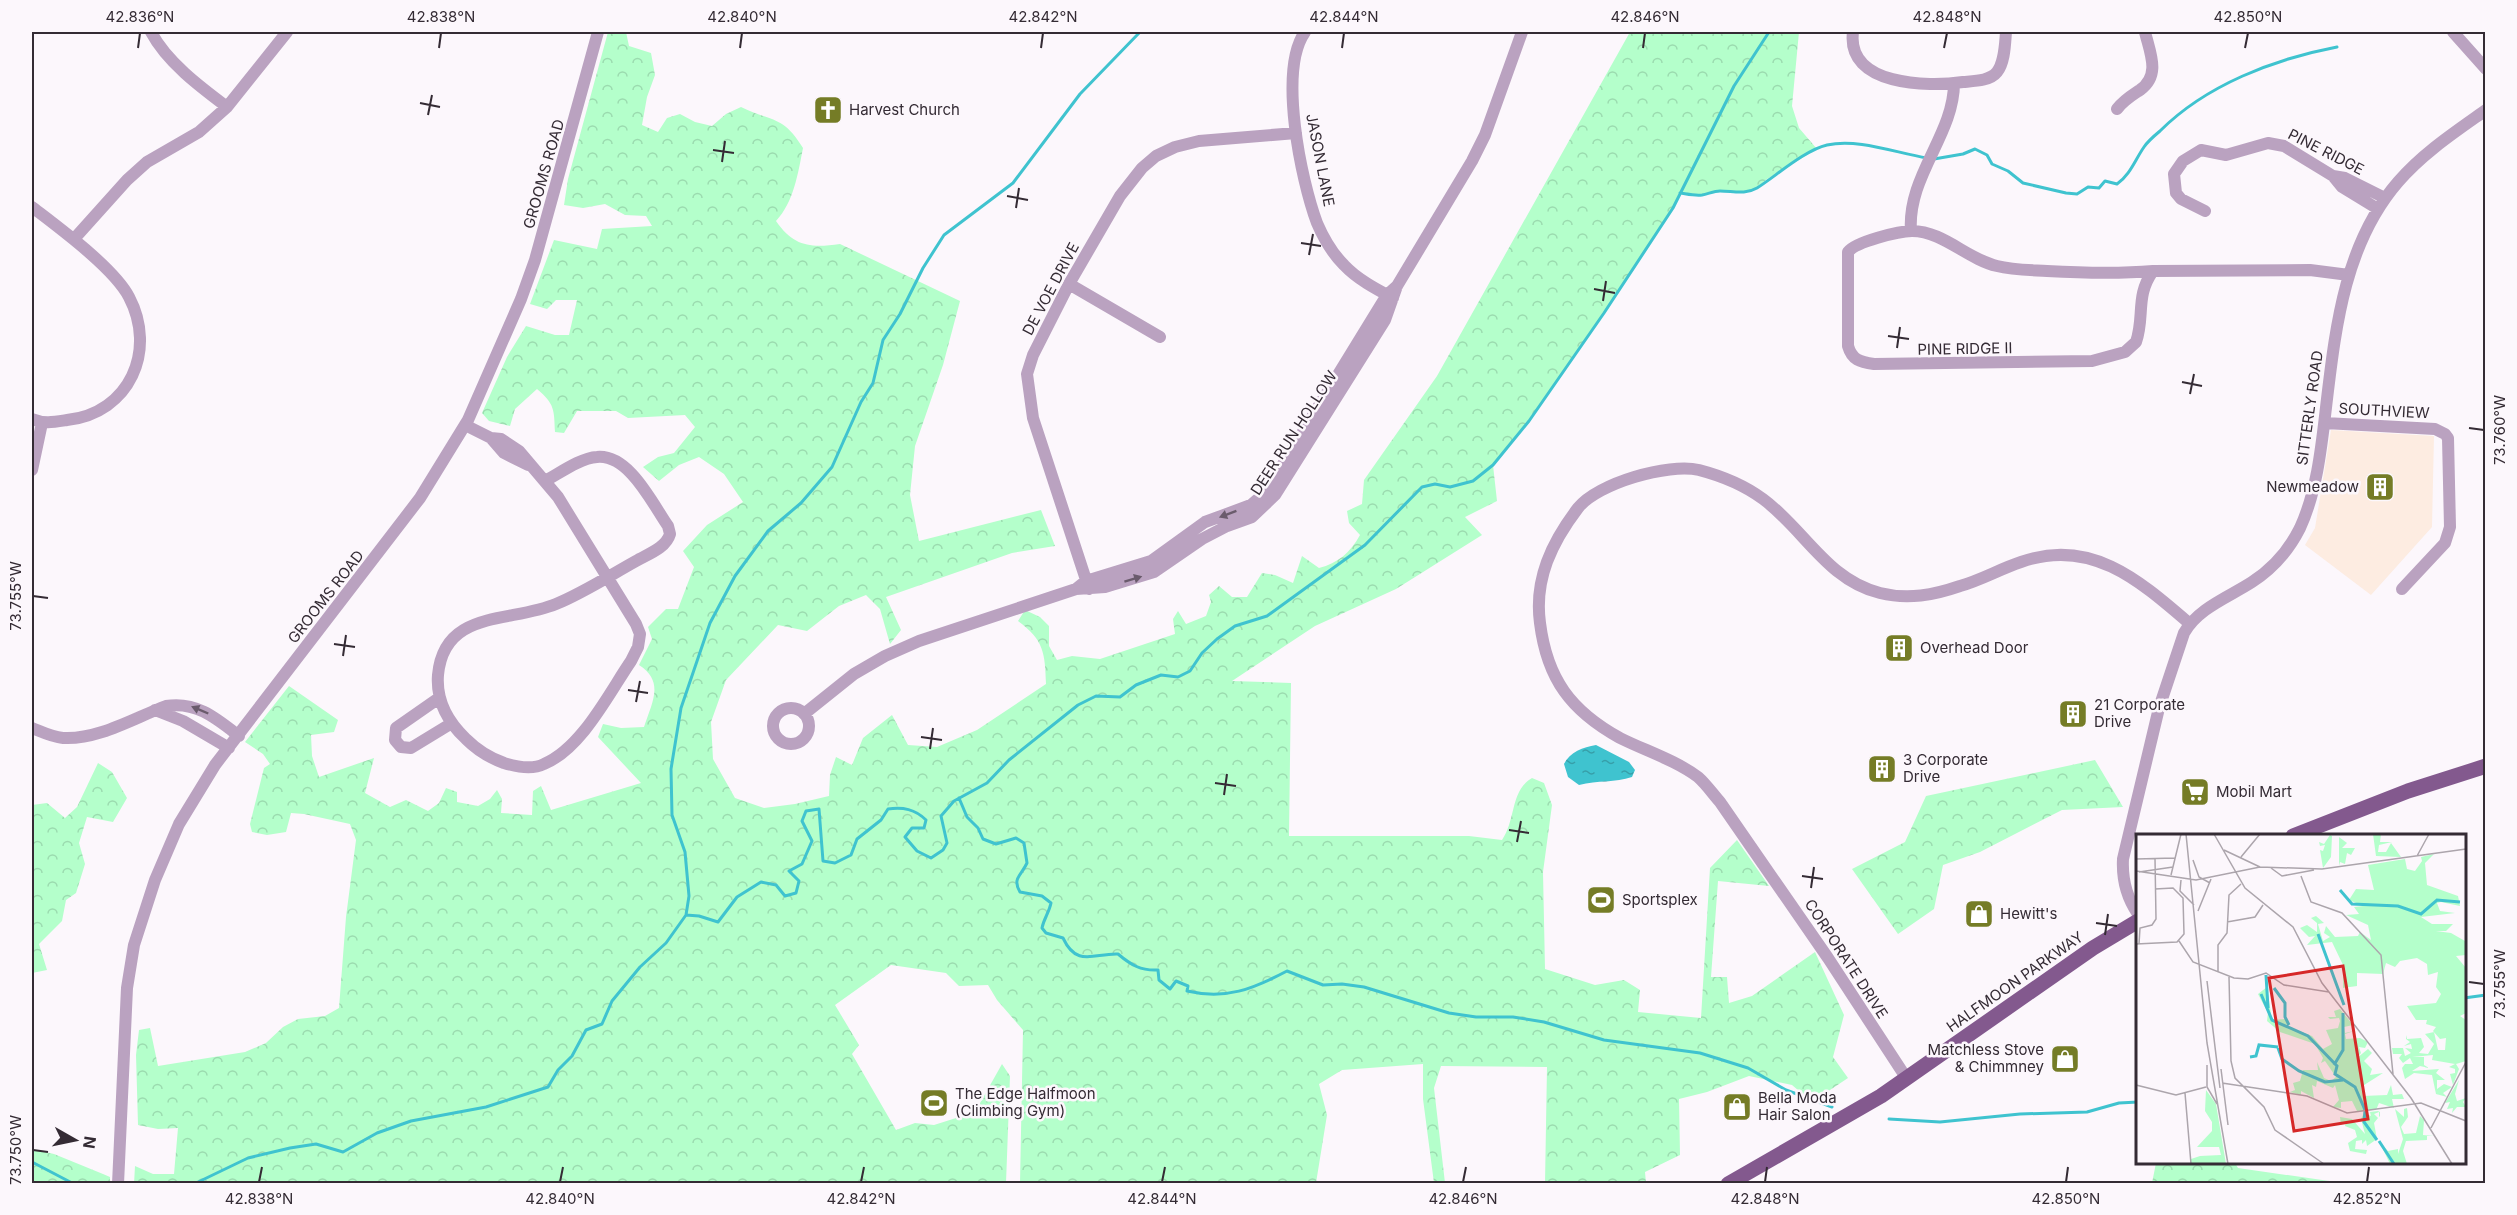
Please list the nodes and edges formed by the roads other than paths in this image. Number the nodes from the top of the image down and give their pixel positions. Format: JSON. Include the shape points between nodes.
{"nodes":[{"id":1,"x":151,"y":32,"type":"edge"},
{"id":2,"x":287,"y":32,"type":"edge"},
{"id":3,"x":598,"y":32,"type":"edge"},
{"id":4,"x":1305,"y":32,"type":"edge"},
{"id":5,"x":1853,"y":32,"type":"edge"},
{"id":6,"x":2006,"y":32,"type":"edge"},
{"id":7,"x":2145,"y":32,"type":"edge"},
{"id":8,"x":2453,"y":32,"type":"edge"},
{"id":9,"x":1519,"y":33,"type":"edge"},
{"id":10,"x":2486,"y":69,"type":"edge"},
{"id":11,"x":1954,"y":84,"type":"junction"},
{"id":12,"x":226,"y":107,"type":"junction"},
{"id":13,"x":2117,"y":109,"type":"dead end"},
{"id":14,"x":2486,"y":110,"type":"edge"},
{"id":15,"x":1296,"y":132,"type":"junction"},
{"id":16,"x":2333,"y":176,"type":"junction"},
{"id":17,"x":2385,"y":198,"type":"junction"},
{"id":18,"x":32,"y":207,"type":"edge"},
{"id":19,"x":2378,"y":209,"type":"junction"},
{"id":20,"x":2205,"y":211,"type":"dead end"},
{"id":21,"x":1911,"y":231,"type":"junction"},
{"id":22,"x":74,"y":239,"type":"junction"},
{"id":23,"x":2153,"y":271,"type":"junction"},
{"id":24,"x":2349,"y":275,"type":"junction"},
{"id":25,"x":1069,"y":284,"type":"junction"},
{"id":26,"x":1393,"y":293,"type":"junction"},
{"id":27,"x":1160,"y":337,"type":"dead end"},
{"id":28,"x":37,"y":421,"type":"edge"},
{"id":29,"x":2325,"y":423,"type":"junction"},
{"id":30,"x":465,"y":425,"type":"junction"},
{"id":31,"x":32,"y":470,"type":"edge"},
{"id":32,"x":545,"y":481,"type":"junction"},
{"id":33,"x":607,"y":577,"type":"junction"},
{"id":34,"x":1088,"y":585,"type":"junction"},
{"id":35,"x":2402,"y":589,"type":"dead end"},
{"id":36,"x":2190,"y":624,"type":"junction"},
{"id":37,"x":439,"y":698,"type":"junction"},
{"id":38,"x":155,"y":710,"type":"junction"},
{"id":39,"x":804,"y":714,"type":"dead end"},
{"id":40,"x":452,"y":723,"type":"junction"},
{"id":41,"x":32,"y":728,"type":"edge"},
{"id":42,"x":238,"y":736,"type":"junction"},
{"id":43,"x":230,"y":748,"type":"junction"},
{"id":44,"x":2486,"y":766,"type":"edge"},
{"id":45,"x":2298,"y":834,"type":"edge"},
{"id":46,"x":2136,"y":911,"type":"edge"},
{"id":47,"x":2136,"y":922,"type":"edge"},
{"id":48,"x":1907,"y":1079,"type":"junction"},
{"id":49,"x":118,"y":1184,"type":"edge"},
{"id":50,"x":1728,"y":1184,"type":"edge"}],
"edges":[{"from":1,"to":12,"type":"street","via":[[197,85]]},
{"from":2,"to":12,"type":"street"},
{"from":3,"to":30,"type":"street","name":"GROOMS ROAD","via":[[535,260]]},
{"from":4,"to":15,"type":"street","name":"JASON LANE","via":[[1293,64]]},
{"from":5,"to":11,"type":"street","via":[[1857,55],[1875,73],[1904,82]]},
{"from":6,"to":11,"type":"street","via":[[1996,74]]},
{"from":7,"to":13,"type":"street","via":[[2152,75]]},
{"from":8,"to":10,"type":"street"},
{"from":9,"to":26,"type":"street","name":"DEER RUN HOLLOW","via":[[1485,135]]},
{"from":11,"to":21,"type":"street","via":[[1954,101],[1914,200]]},
{"from":12,"to":22,"type":"street","via":[[198,132],[147,162]]},
{"from":14,"to":17,"type":"street","name":"SITTERLY ROAD","via":[[2438,143]]},
{"from":15,"to":25,"type":"street","name":"DE VOE DRIVE","via":[[1198,141],[1156,156],[1128,183]]},
{"from":15,"to":26,"type":"street","name":"JASON LANE","via":[[1311,202],[1322,232],[1356,276]]},
{"from":16,"to":17,"type":"street","name":"PINE RIDGE"},
{"from":16,"to":19,"type":"street","via":[[2342,187]]},
{"from":16,"to":20,"type":"street","name":"PINE RIDGE","via":[[2276,143],[2226,154],[2201,150],[2178,166],[2174,187],[2181,199]]},
{"from":17,"to":19,"type":"street","name":"SITTERLY ROAD"},
{"from":18,"to":22,"type":"street"},
{"from":19,"to":24,"type":"street","name":"SITTERLY ROAD"},
{"from":21,"to":23,"type":"street","name":"PINE RIDGE II","via":[[1928,233],[1995,266],[2103,274]]},
{"from":21,"to":23,"type":"street","name":"PINE RIDGE II","via":[[1856,245],[1848,252],[1848,346],[1853,358],[1860,362],[2048,363],[2113,357],[2136,342],[2142,293]]},
{"from":22,"to":28,"type":"street","via":[[128,294],[138,316],[139,353],[128,385],[111,403],[79,419]]},
{"from":23,"to":24,"type":"street","name":"PINE RIDGE II","via":[[2310,270]]},
{"from":24,"to":29,"type":"street","name":"SITTERLY ROAD","via":[[2334,344]]},
{"from":25,"to":27,"type":"street"},
{"from":25,"to":34,"type":"street","name":"DE VOE DRIVE","via":[[1027,374],[1033,418]]},
{"from":26,"to":34,"type":"street","name":"DEER RUN HOLLOW","via":[[1385,320],[1332,395],[1275,495],[1261,503],[1252,517]]},
{"from":28,"to":31,"type":"street"},
{"from":29,"to":35,"type":"street","name":"SOUTHVIEW","via":[[2435,429],[2448,438],[2448,539]]},
{"from":29,"to":36,"type":"street","name":"SITTERLY ROAD","via":[[2308,506],[2289,547],[2254,581],[2212,605]]},
{"from":30,"to":32,"type":"street","via":[[510,443]]},
{"from":30,"to":42,"type":"street","name":"GROOMS ROAD","via":[[420,498]]},
{"from":32,"to":33,"type":"street"},
{"from":32,"to":33,"type":"street","via":[[589,458],[612,459],[632,473],[668,526],[670,534],[662,546]]},
{"from":33,"to":37,"type":"street","via":[[553,605],[489,620],[451,638],[440,664]]},
{"from":33,"to":40,"type":"street","via":[[640,634],[638,647],[578,738],[559,756],[544,764],[513,765],[485,755]]},
{"from":34,"to":39,"type":"street","name":"DEER RUN HOLLOW","via":[[885,656],[854,674]]},
{"from":36,"to":46,"type":"street","name":"SITTERLY ROAD","via":[[2159,708],[2123,859],[2127,892]]},
{"from":36,"to":48,"type":"street","name":"CORPORATE DRIVE","via":[[2114,566],[2084,556],[2056,554],[2023,561],[1931,596],[1880,593],[1842,575],[1763,499],[1734,481],[1695,469],[1656,470],[1616,483],[1582,503],[1559,533],[1543,570],[1538,611],[1543,650],[1557,683],[1580,710],[1618,737],[1670,761],[1705,784],[1828,958]]},
{"from":37,"to":40,"type":"street"},
{"from":37,"to":40,"type":"street","via":[[396,728],[395,740],[401,747],[411,748]]},
{"from":38,"to":41,"type":"street","via":[[92,735],[64,738]]},
{"from":42,"to":38,"type":"street","one_way":true,"via":[[194,706],[178,704]]},
{"from":38,"to":43,"type":"street"},
{"from":42,"to":43,"type":"street","name":"GROOMS ROAD"},
{"from":43,"to":49,"type":"street","name":"GROOMS ROAD","via":[[179,824],[154,880],[134,945],[125,1006]]},
{"from":44,"to":45,"type":"main road","via":[[2408,791]]},
{"from":47,"to":48,"type":"main road","name":"HALFMOON PARKWAY","via":[[2093,948]]},
{"from":48,"to":50,"type":"main road","name":"HALFMOON PARKWAY"}]}
